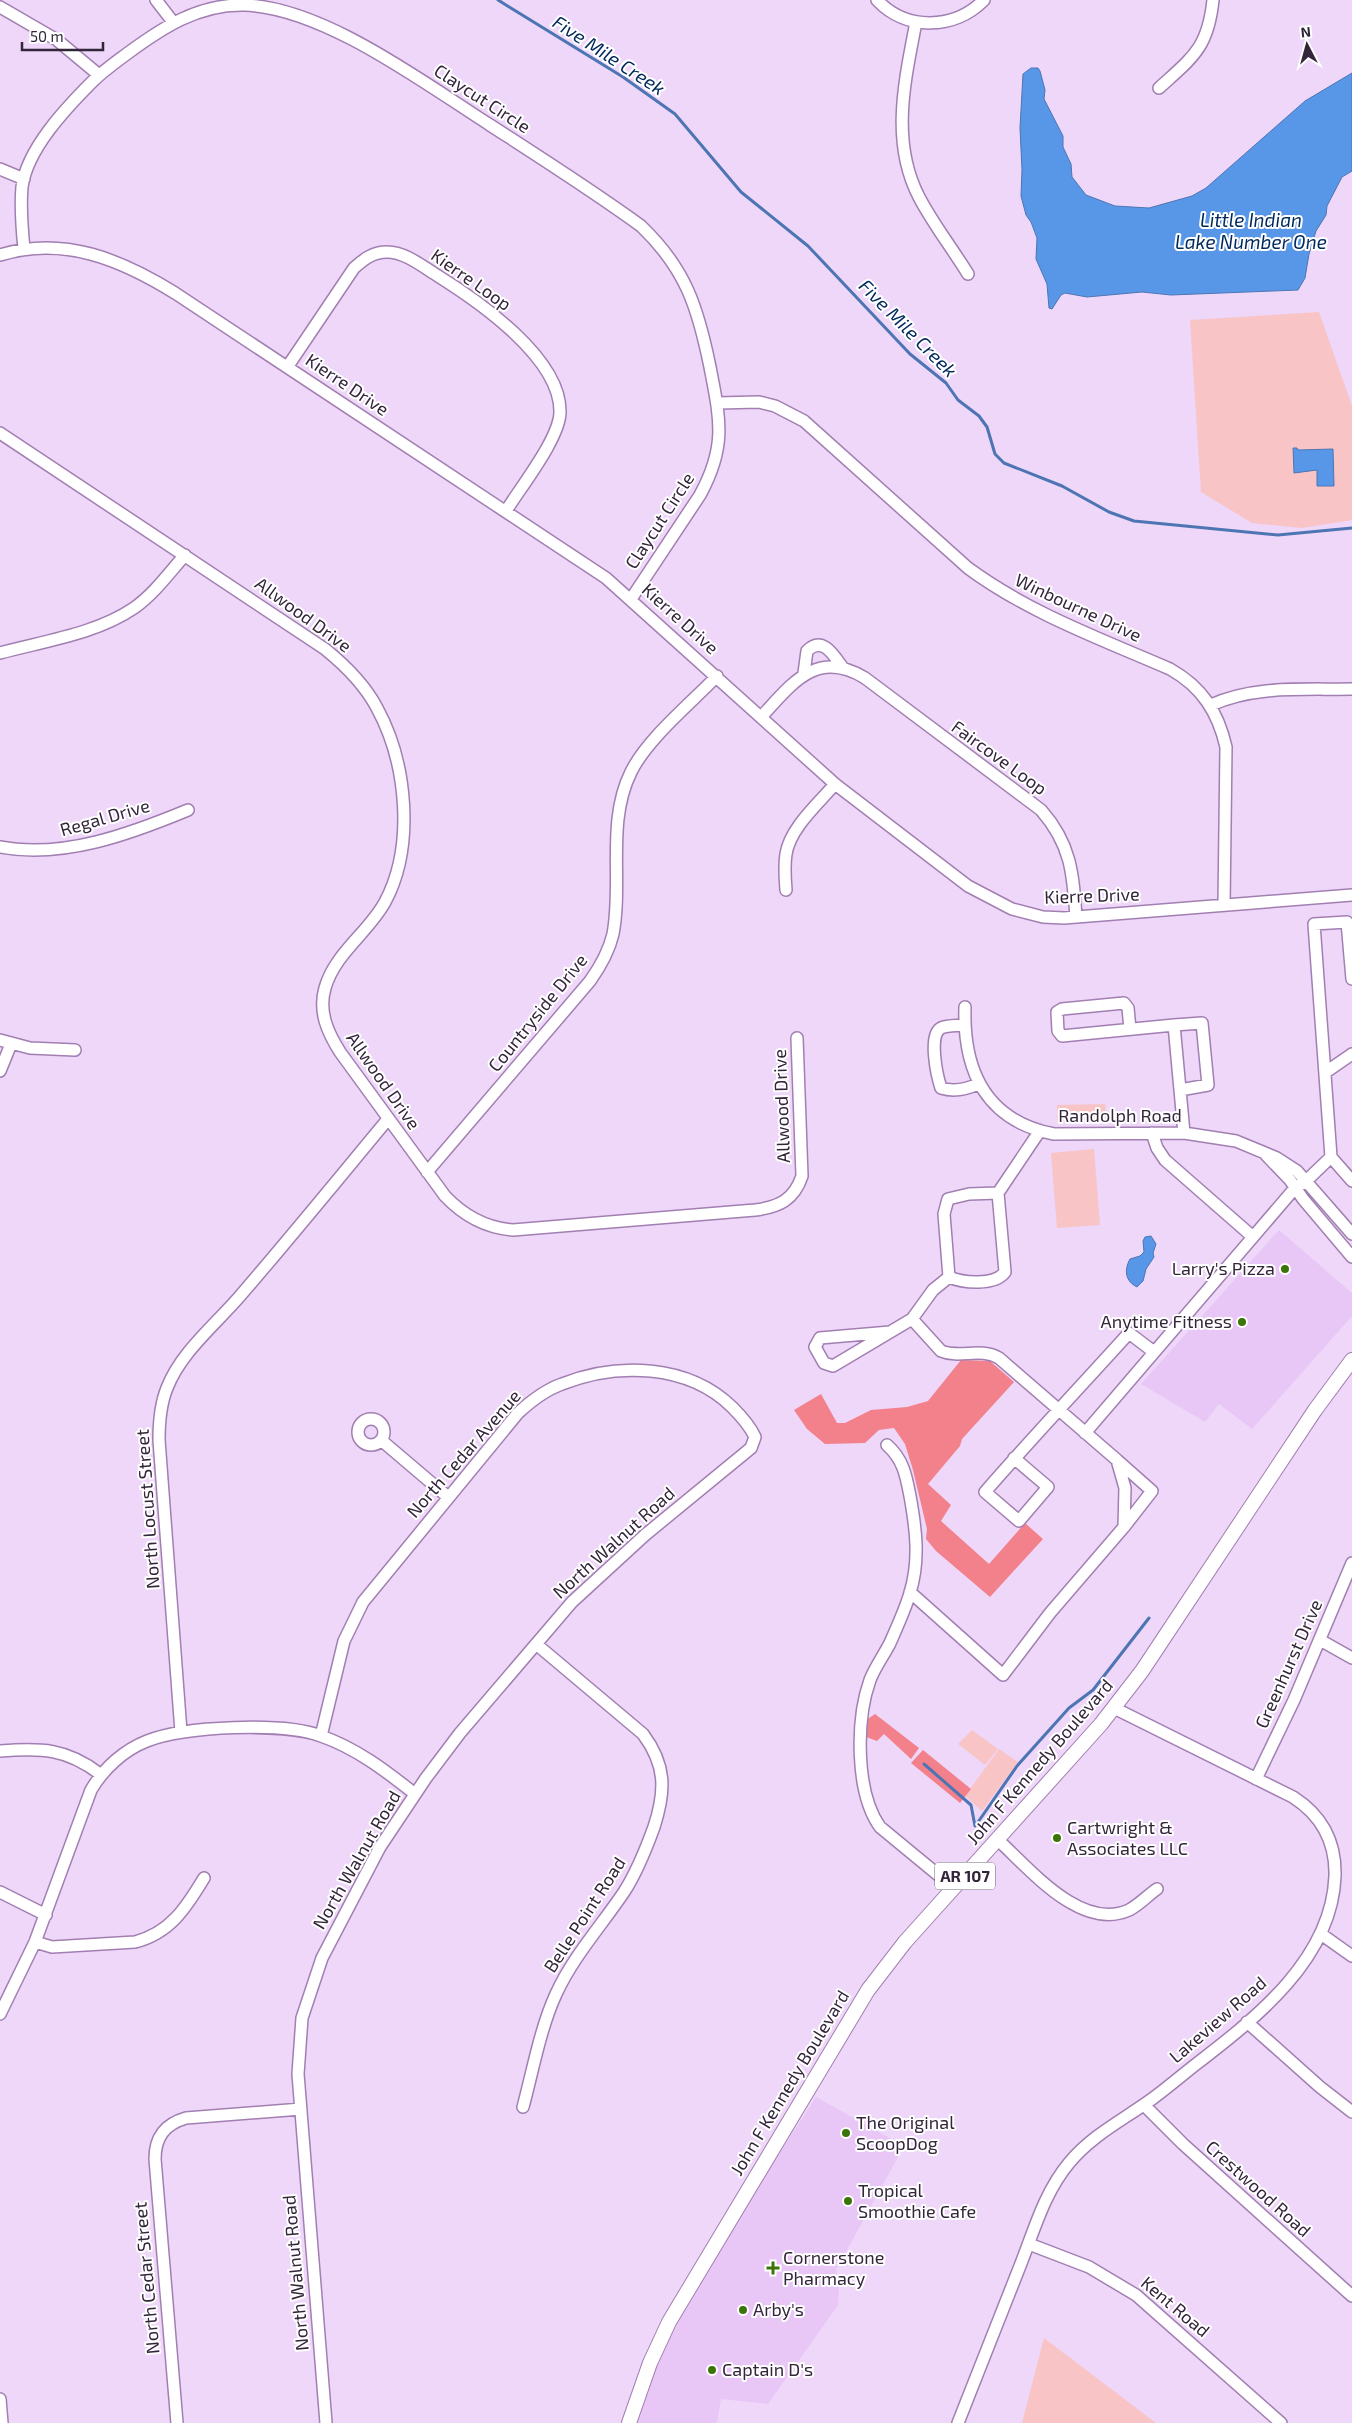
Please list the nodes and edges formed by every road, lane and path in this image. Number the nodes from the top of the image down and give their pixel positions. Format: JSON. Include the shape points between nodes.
{"nodes":[{"id":1,"x":156,"y":0,"type":"edge"},
{"id":2,"x":877,"y":0,"type":"edge"},
{"id":3,"x":984,"y":0,"type":"edge"},
{"id":4,"x":1213,"y":0,"type":"edge"},
{"id":5,"x":0,"y":7,"type":"edge"},
{"id":6,"x":173,"y":22,"type":"junction"},
{"id":7,"x":916,"y":22,"type":"junction"},
{"id":8,"x":99,"y":75,"type":"junction"},
{"id":9,"x":1159,"y":88,"type":"dead end"},
{"id":10,"x":0,"y":169,"type":"edge"},
{"id":11,"x":24,"y":179,"type":"junction"},
{"id":12,"x":24,"y":249,"type":"junction"},
{"id":13,"x":0,"y":255,"type":"edge"},
{"id":14,"x":968,"y":274,"type":"dead end"},
{"id":15,"x":288,"y":366,"type":"junction"},
{"id":16,"x":718,"y":403,"type":"junction"},
{"id":17,"x":0,"y":433,"type":"edge"},
{"id":18,"x":506,"y":511,"type":"junction"},
{"id":19,"x":185,"y":555,"type":"junction"},
{"id":20,"x":631,"y":599,"type":"junction"},
{"id":21,"x":0,"y":653,"type":"edge"},
{"id":22,"x":843,"y":668,"type":"junction"},
{"id":23,"x":804,"y":673,"type":"junction"},
{"id":24,"x":716,"y":676,"type":"junction"},
{"id":25,"x":1352,"y":689,"type":"edge"},
{"id":26,"x":1211,"y":705,"type":"junction"},
{"id":27,"x":762,"y":718,"type":"junction"},
{"id":28,"x":835,"y":784,"type":"junction"},
{"id":29,"x":188,"y":810,"type":"dead end"},
{"id":30,"x":0,"y":847,"type":"edge"},
{"id":31,"x":786,"y":890,"type":"dead end"},
{"id":32,"x":1352,"y":895,"type":"edge"},
{"id":33,"x":1224,"y":905,"type":"junction"},
{"id":34,"x":1076,"y":917,"type":"junction"},
{"id":35,"x":1352,"y":979,"type":"edge"},
{"id":36,"x":965,"y":1007,"type":"dead end"},
{"id":37,"x":964,"y":1025,"type":"junction"},
{"id":38,"x":1174,"y":1025,"type":"junction"},
{"id":39,"x":1130,"y":1029,"type":"junction"},
{"id":40,"x":797,"y":1038,"type":"dead end"},
{"id":41,"x":0,"y":1040,"type":"edge"},
{"id":42,"x":11,"y":1044,"type":"junction"},
{"id":43,"x":75,"y":1050,"type":"dead end"},
{"id":44,"x":1352,"y":1054,"type":"edge"},
{"id":45,"x":0,"y":1071,"type":"edge"},
{"id":46,"x":1326,"y":1072,"type":"junction"},
{"id":47,"x":978,"y":1084,"type":"junction"},
{"id":48,"x":1180,"y":1090,"type":"junction"},
{"id":49,"x":388,"y":1119,"type":"junction"},
{"id":50,"x":1039,"y":1132,"type":"junction"},
{"id":51,"x":1152,"y":1133,"type":"junction"},
{"id":52,"x":1184,"y":1133,"type":"junction"},
{"id":53,"x":1265,"y":1153,"type":"junction"},
{"id":54,"x":1331,"y":1157,"type":"junction"},
{"id":55,"x":427,"y":1172,"type":"junction"},
{"id":56,"x":1306,"y":1181,"type":"junction"},
{"id":57,"x":1352,"y":1181,"type":"edge"},
{"id":58,"x":1295,"y":1188,"type":"junction"},
{"id":59,"x":998,"y":1193,"type":"junction"},
{"id":60,"x":1352,"y":1234,"type":"edge"},
{"id":61,"x":1253,"y":1237,"type":"junction"},
{"id":62,"x":1352,"y":1257,"type":"edge"},
{"id":63,"x":949,"y":1277,"type":"junction"},
{"id":64,"x":912,"y":1319,"type":"junction"},
{"id":65,"x":890,"y":1332,"type":"junction"},
{"id":66,"x":1154,"y":1352,"type":"junction"},
{"id":67,"x":1352,"y":1360,"type":"edge"},
{"id":68,"x":1058,"y":1410,"type":"junction"},
{"id":69,"x":744,"y":1420,"type":"joint"},
{"id":70,"x":1085,"y":1433,"type":"junction"},
{"id":71,"x":381,"y":1440,"type":"dead end"},
{"id":72,"x":887,"y":1445,"type":"dead end"},
{"id":73,"x":1014,"y":1458,"type":"junction"},
{"id":74,"x":1117,"y":1460,"type":"junction"},
{"id":75,"x":448,"y":1497,"type":"junction"},
{"id":76,"x":1124,"y":1528,"type":"junction"},
{"id":77,"x":1352,"y":1562,"type":"edge"},
{"id":78,"x":910,"y":1592,"type":"junction"},
{"id":79,"x":1320,"y":1640,"type":"junction"},
{"id":80,"x":536,"y":1644,"type":"junction"},
{"id":81,"x":1352,"y":1658,"type":"edge"},
{"id":82,"x":1114,"y":1708,"type":"junction"},
{"id":83,"x":181,"y":1732,"type":"junction"},
{"id":84,"x":321,"y":1736,"type":"junction"},
{"id":85,"x":0,"y":1752,"type":"edge"},
{"id":86,"x":100,"y":1774,"type":"junction"},
{"id":87,"x":1256,"y":1779,"type":"junction"},
{"id":88,"x":415,"y":1794,"type":"junction"},
{"id":89,"x":998,"y":1840,"type":"junction"},
{"id":90,"x":204,"y":1878,"type":"dead end"},
{"id":91,"x":954,"y":1888,"type":"junction"},
{"id":92,"x":1157,"y":1889,"type":"dead end"},
{"id":93,"x":0,"y":1892,"type":"edge"},
{"id":94,"x":46,"y":1915,"type":"junction"},
{"id":95,"x":1321,"y":1934,"type":"junction"},
{"id":96,"x":35,"y":1942,"type":"junction"},
{"id":97,"x":1352,"y":1956,"type":"edge"},
{"id":98,"x":0,"y":2014,"type":"edge"},
{"id":99,"x":1247,"y":2022,"type":"junction"},
{"id":100,"x":1144,"y":2105,"type":"junction"},
{"id":101,"x":523,"y":2107,"type":"dead end"},
{"id":102,"x":300,"y":2109,"type":"junction"},
{"id":103,"x":1352,"y":2112,"type":"edge"},
{"id":104,"x":1029,"y":2244,"type":"junction"},
{"id":105,"x":1352,"y":2296,"type":"edge"},
{"id":106,"x":0,"y":2399,"type":"edge"},
{"id":107,"x":2,"y":2423,"type":"edge"},
{"id":108,"x":177,"y":2423,"type":"edge"},
{"id":109,"x":326,"y":2423,"type":"edge"},
{"id":110,"x":629,"y":2423,"type":"edge"},
{"id":111,"x":958,"y":2423,"type":"edge"},
{"id":112,"x":1281,"y":2423,"type":"edge"}],
"edges":[{"from":1,"to":6,"type":"street"},
{"from":2,"to":7,"type":"street","via":[[894,14]]},
{"from":3,"to":7,"type":"street","via":[[954,19],[936,23]]},
{"from":4,"to":9,"type":"street","via":[[1207,34],[1199,51]]},
{"from":5,"to":8,"type":"street","via":[[57,40]]},
{"from":6,"to":8,"type":"street","name":"Claycut Circle"},
{"from":6,"to":16,"type":"street","name":"Claycut Circle","via":[[208,10],[241,5],[272,7],[327,27],[408,72],[630,218],[658,243],[687,285],[697,311]]},
{"from":7,"to":14,"type":"street","via":[[902,103],[906,160],[918,195]]},
{"from":8,"to":11,"type":"street","name":"Claycut Circle","via":[[56,122],[38,148]]},
{"from":10,"to":11,"type":"street"},
{"from":11,"to":12,"type":"street","name":"Claycut Circle"},
{"from":12,"to":13,"type":"street","name":"Kierre Drive"},
{"from":12,"to":15,"type":"street","name":"Kierre Drive","via":[[86,252],[127,265],[175,292]]},
{"from":15,"to":18,"type":"street","name":"Kierre Drive"},
{"from":15,"to":18,"type":"street","name":"Kierre Loop","via":[[354,268],[374,254],[400,254],[471,297],[510,330],[537,359],[557,390],[560,401],[559,423],[553,437]]},
{"from":16,"to":20,"type":"street","name":"Claycut Circle","via":[[718,450],[710,477]]},
{"from":16,"to":26,"type":"street","name":"Winbourne Drive","via":[[759,402],[792,414],[821,435],[968,568],[992,585],[1030,607],[1170,669],[1192,683]]},
{"from":17,"to":19,"type":"street","name":"Allwood Drive"},
{"from":18,"to":20,"type":"street","name":"Kierre Drive","via":[[588,565]]},
{"from":19,"to":21,"type":"street","via":[[140,603],[110,622]]},
{"from":19,"to":49,"type":"street","name":"Allwood Drive","via":[[339,660],[364,688],[391,742],[403,816],[397,870],[388,896],[372,924],[331,972],[323,1003],[330,1035]]},
{"from":20,"to":24,"type":"street","name":"Kierre Drive"},
{"from":22,"to":23,"type":"street","name":"Faircove Loop","via":[[821,668]]},
{"from":22,"to":23,"type":"street","name":"Faircove Loop","via":[[828,649],[816,645],[807,651]]},
{"from":22,"to":34,"type":"street","name":"Faircove Loop","via":[[865,678],[1041,810],[1058,832],[1070,859]]},
{"from":23,"to":27,"type":"street"},
{"from":24,"to":27,"type":"street","name":"Kierre Drive"},
{"from":24,"to":55,"type":"street","name":"Countryside Drive","via":[[644,750],[631,772],[618,819],[612,935],[600,966],[584,989]]},
{"from":25,"to":26,"type":"street","via":[[1249,692]]},
{"from":26,"to":33,"type":"street","name":"Winbourne Drive","via":[[1226,747]]},
{"from":27,"to":28,"type":"street","name":"Kierre Drive"},
{"from":28,"to":31,"type":"street","via":[[788,845]]},
{"from":28,"to":34,"type":"street","name":"Kierre Drive","via":[[979,893],[997,903],[1043,916]]},
{"from":29,"to":30,"type":"street","name":"Regal Drive","via":[[70,848],[32,851]]},
{"from":32,"to":33,"type":"street","name":"Kierre Drive"},
{"from":33,"to":34,"type":"street","name":"Kierre Drive"},
{"from":35,"to":46,"type":"street","via":[[1347,922],[1314,924]]},
{"from":36,"to":37,"type":"street","name":"Randolph Road"},
{"from":37,"to":47,"type":"street","name":"Randolph Road","via":[[968,1055]]},
{"from":37,"to":47,"type":"street","via":[[936,1032],[940,1088],[950,1091]]},
{"from":38,"to":39,"type":"street"},
{"from":38,"to":48,"type":"street"},
{"from":38,"to":48,"type":"street","via":[[1202,1023],[1208,1085]]},
{"from":39,"to":39,"type":"street","via":[[1062,1036],[1058,1032],[1057,1012],[1124,1004],[1128,1008]]},
{"from":40,"to":55,"type":"street","name":"Allwood Drive","via":[[802,1176],[796,1191],[783,1204],[755,1210],[502,1229],[462,1212]]},
{"from":41,"to":42,"type":"street"},
{"from":42,"to":43,"type":"street"},
{"from":42,"to":45,"type":"street"},
{"from":44,"to":46,"type":"street"},
{"from":46,"to":54,"type":"street"},
{"from":47,"to":50,"type":"street","name":"Randolph Road","via":[[1003,1111]]},
{"from":48,"to":52,"type":"street"},
{"from":49,"to":55,"type":"street","name":"Allwood Drive"},
{"from":49,"to":83,"type":"street","name":"North Locust Street","via":[[195,1346],[167,1388],[159,1423],[159,1440]]},
{"from":50,"to":51,"type":"street","name":"Randolph Road","via":[[1072,1136]]},
{"from":50,"to":59,"type":"street"},
{"from":51,"to":52,"type":"street","name":"Randolph Road"},
{"from":51,"to":61,"type":"street","via":[[1156,1148],[1165,1160]]},
{"from":52,"to":53,"type":"street","name":"Randolph Road","via":[[1236,1141]]},
{"from":53,"to":56,"type":"street","name":"Randolph Road","via":[[1297,1171]]},
{"from":53,"to":58,"type":"street","name":"Randolph Road"},
{"from":54,"to":56,"type":"street"},
{"from":54,"to":57,"type":"street"},
{"from":56,"to":58,"type":"street"},
{"from":56,"to":60,"type":"street","name":"Randolph Road"},
{"from":58,"to":61,"type":"street"},
{"from":58,"to":62,"type":"street","name":"Randolph Road"},
{"from":59,"to":63,"type":"street","via":[[948,1199],[944,1214]]},
{"from":59,"to":63,"type":"street","via":[[1005,1272],[995,1280],[966,1282]]},
{"from":61,"to":66,"type":"street"},
{"from":63,"to":64,"type":"street","via":[[933,1290]]},
{"from":64,"to":65,"type":"street"},
{"from":64,"to":68,"type":"street","via":[[936,1347],[947,1354],[988,1352],[999,1358]]},
{"from":65,"to":65,"type":"street","via":[[833,1366],[824,1363],[816,1347],[820,1338]]},
{"from":66,"to":68,"type":"street","via":[[1129,1333]]},
{"from":66,"to":70,"type":"street"},
{"from":67,"to":82,"type":"main road","name":"John F Kennedy Boulevard","number":"AR 107"},
{"from":68,"to":70,"type":"street"},
{"from":68,"to":73,"type":"street"},
{"from":69,"to":75,"type":"street","name":"North Cedar Avenue","via":[[728,1403],[706,1388],[668,1373],[632,1371],[578,1378],[548,1390],[518,1413]]},
{"from":69,"to":80,"type":"street","name":"North Walnut Road","via":[[755,1437],[751,1448],[604,1572],[572,1602]]},
{"from":70,"to":74,"type":"street"},
{"from":71,"to":75,"type":"street"},
{"from":72,"to":78,"type":"street","via":[[905,1470],[917,1531],[917,1554]]},
{"from":73,"to":73,"type":"street","via":[[985,1492],[1019,1521],[1048,1487]]},
{"from":74,"to":76,"type":"street","via":[[1125,1488]]},
{"from":74,"to":76,"type":"street","via":[[1152,1491]]},
{"from":75,"to":84,"type":"street","name":"North Cedar Avenue","via":[[378,1582],[353,1621],[337,1666]]},
{"from":76,"to":78,"type":"street","via":[[1050,1613],[1003,1675]]},
{"from":77,"to":79,"type":"street","name":"Greenhurst Drive"},
{"from":78,"to":91,"type":"street","via":[[890,1642],[871,1677],[864,1700],[865,1792],[880,1827]]},
{"from":79,"to":81,"type":"street"},
{"from":79,"to":87,"type":"street","name":"Greenhurst Drive"},
{"from":80,"to":88,"type":"street","name":"North Walnut Road","via":[[460,1733]]},
{"from":80,"to":101,"type":"street","name":"Belle Point Road","via":[[643,1734],[661,1770],[662,1800],[637,1870],[556,1994]]},
{"from":82,"to":87,"type":"street","name":"Lakeview Road"},
{"from":82,"to":89,"type":"main road","name":"John F Kennedy Boulevard","number":"AR 107"},
{"from":83,"to":84,"type":"street","via":[[263,1727],[288,1728]]},
{"from":83,"to":86,"type":"street","via":[[135,1746]]},
{"from":84,"to":88,"type":"street","via":[[364,1756]]},
{"from":85,"to":86,"type":"street","via":[[40,1749],[59,1752]]},
{"from":86,"to":94,"type":"street","via":[[85,1802]]},
{"from":87,"to":95,"type":"street","name":"Lakeview Road","via":[[1307,1807],[1327,1832],[1334,1857],[1335,1882]]},
{"from":88,"to":102,"type":"street","name":"North Walnut Road","via":[[380,1847],[315,1975],[302,2018]]},
{"from":89,"to":91,"type":"main road","name":"John F Kennedy Boulevard","number":"AR 107"},
{"from":89,"to":92,"type":"street","via":[[1066,1901],[1089,1912],[1109,1914],[1130,1909]]},
{"from":90,"to":96,"type":"street","via":[[186,1907],[154,1936],[135,1942],[52,1947]]},
{"from":91,"to":110,"type":"main road","name":"John F Kennedy Boulevard","number":"AR 107","via":[[905,1942],[854,2012],[669,2322],[647,2370]]},
{"from":93,"to":94,"type":"street"},
{"from":94,"to":96,"type":"street"},
{"from":95,"to":97,"type":"street"},
{"from":95,"to":99,"type":"street","name":"Lakeview Road","via":[[1287,1983]]},
{"from":96,"to":98,"type":"street"},
{"from":99,"to":100,"type":"street","name":"Lakeview Road"},
{"from":99,"to":103,"type":"street"},
{"from":100,"to":104,"type":"street","name":"Lakeview Road","via":[[1104,2130],[1069,2163],[1051,2190]]},
{"from":100,"to":105,"type":"street","name":"Crestwood Road"},
{"from":102,"to":108,"type":"street","name":"North Cedar Street","via":[[186,2118],[162,2132],[155,2160]]},
{"from":102,"to":109,"type":"street","name":"North Walnut Road"},
{"from":104,"to":111,"type":"street","name":"Lakeview Road"},
{"from":104,"to":112,"type":"street","name":"Kent Road","via":[[1089,2267],[1136,2295]]},
{"from":106,"to":107,"type":"street"}]}
